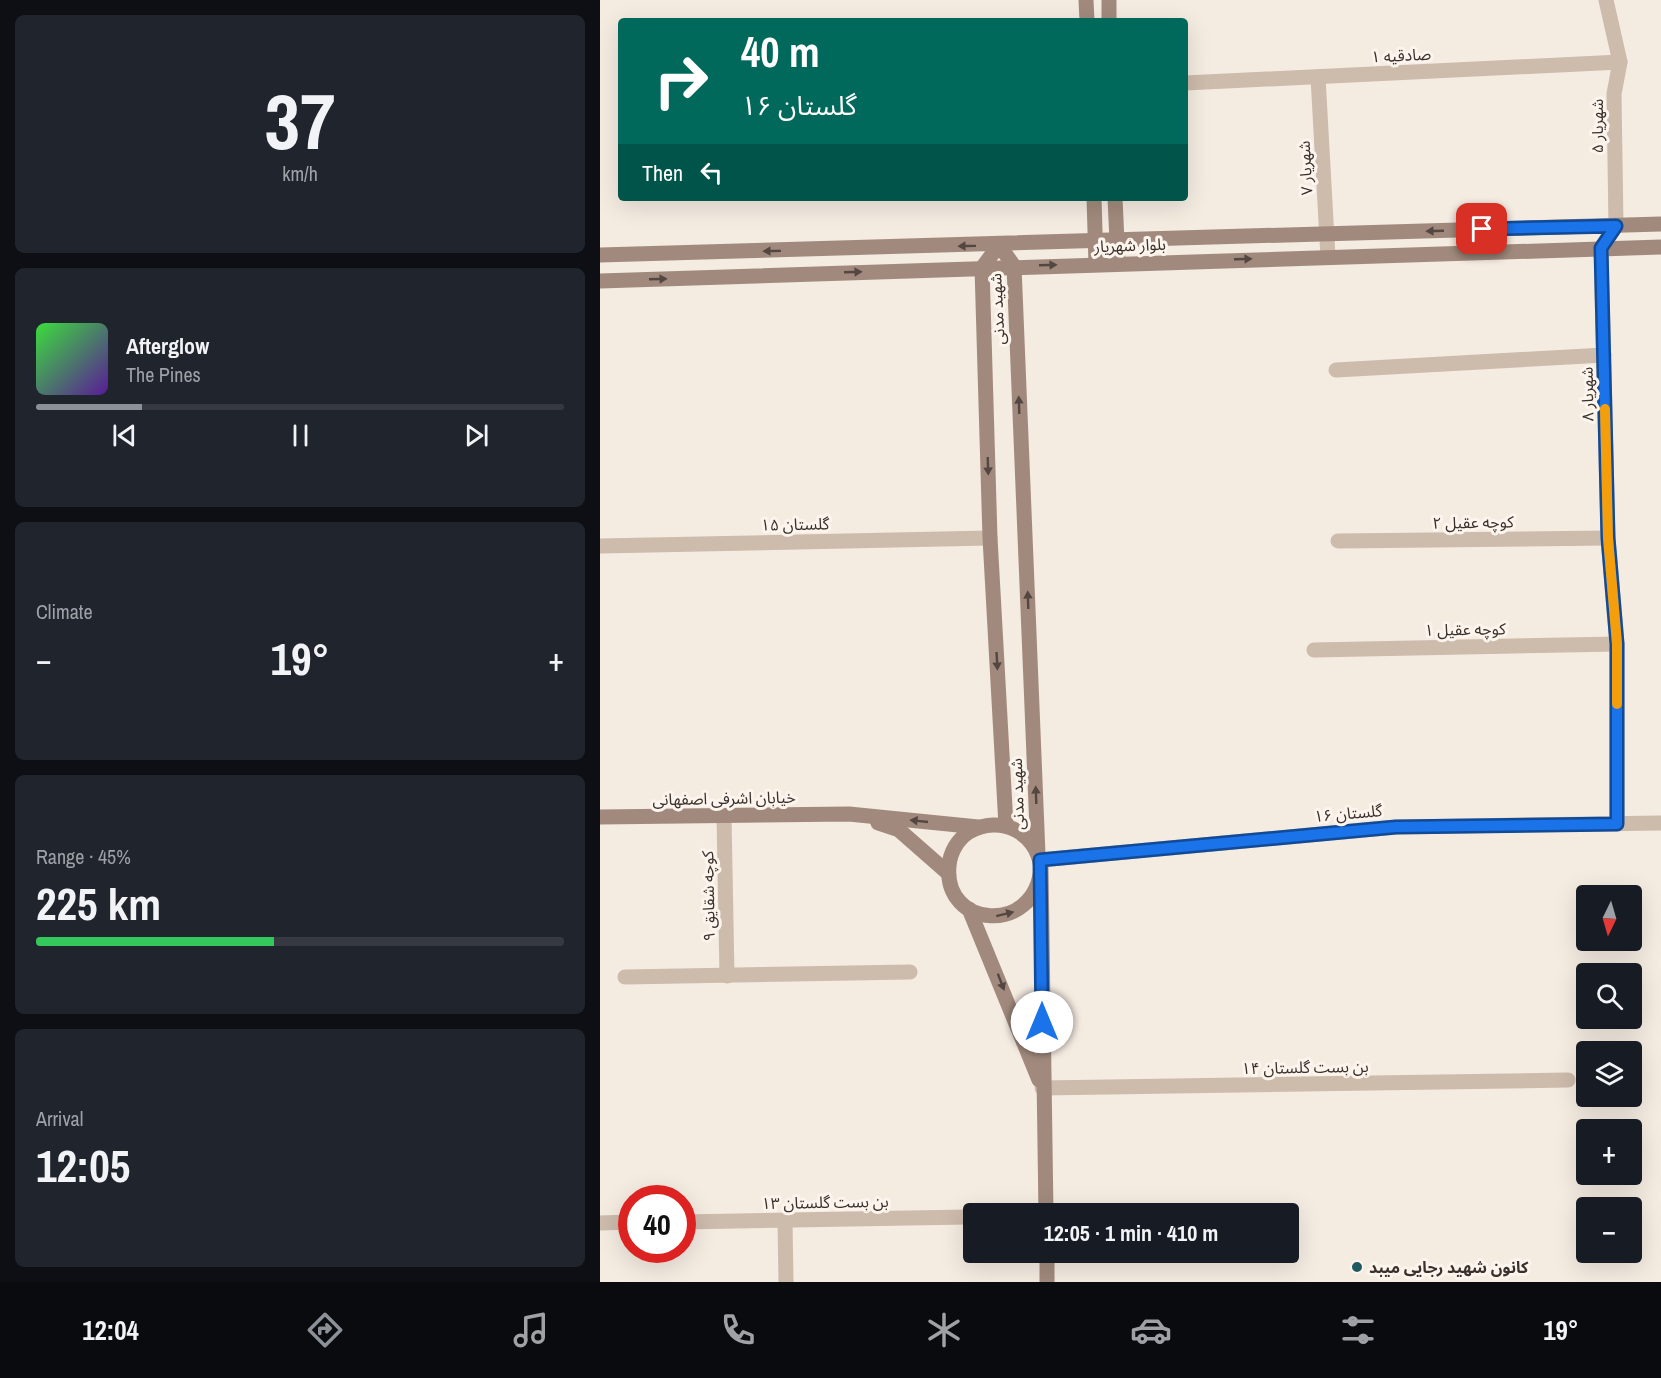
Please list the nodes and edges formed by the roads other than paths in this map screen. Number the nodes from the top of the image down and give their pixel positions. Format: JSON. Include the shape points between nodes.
{"nodes":[{"id":1,"x":1086,"y":0,"type":"edge"},
{"id":2,"x":1109,"y":0,"type":"edge"},
{"id":3,"x":1606,"y":0,"type":"edge"},
{"id":4,"x":1087,"y":18,"type":"edge"},
{"id":5,"x":1109,"y":18,"type":"edge"},
{"id":6,"x":1620,"y":62,"type":"junction"},
{"id":7,"x":1318,"y":77,"type":"junction"},
{"id":8,"x":1188,"y":83,"type":"edge"},
{"id":9,"x":1094,"y":201,"type":"edge"},
{"id":10,"x":1115,"y":201,"type":"edge"},
{"id":11,"x":1661,"y":224,"type":"edge"},
{"id":12,"x":1616,"y":226,"type":"junction"},
{"id":13,"x":1326,"y":234,"type":"junction"},
{"id":14,"x":1095,"y":240,"type":"junction"},
{"id":15,"x":1117,"y":240,"type":"junction"},
{"id":16,"x":999,"y":245,"type":"junction"},
{"id":17,"x":1661,"y":247,"type":"edge"},
{"id":18,"x":1601,"y":248,"type":"junction"},
{"id":19,"x":600,"y":255,"type":"edge"},
{"id":20,"x":1328,"y":257,"type":"junction"},
{"id":21,"x":1118,"y":263,"type":"junction"},
{"id":22,"x":1096,"y":264,"type":"junction"},
{"id":23,"x":1014,"y":266,"type":"junction"},
{"id":24,"x":982,"y":268,"type":"junction"},
{"id":25,"x":600,"y":281,"type":"edge"},
{"id":26,"x":1604,"y":355,"type":"junction"},
{"id":27,"x":1336,"y":370,"type":"dead end"},
{"id":28,"x":990,"y":538,"type":"junction"},
{"id":29,"x":1608,"y":538,"type":"junction"},
{"id":30,"x":1338,"y":541,"type":"dead end"},
{"id":31,"x":600,"y":546,"type":"edge"},
{"id":32,"x":1617,"y":644,"type":"junction"},
{"id":33,"x":1314,"y":650,"type":"dead end"},
{"id":34,"x":849,"y":814,"type":"junction"},
{"id":35,"x":724,"y":816,"type":"junction"},
{"id":36,"x":600,"y":817,"type":"edge"},
{"id":37,"x":1661,"y":823,"type":"edge"},
{"id":38,"x":1617,"y":824,"type":"junction"},
{"id":39,"x":1006,"y":826,"type":"junction"},
{"id":40,"x":978,"y":827,"type":"junction"},
{"id":41,"x":1040,"y":861,"type":"junction"},
{"id":42,"x":948,"y":873,"type":"junction"},
{"id":43,"x":969,"y":909,"type":"junction"},
{"id":44,"x":910,"y":972,"type":"dead end"},
{"id":45,"x":727,"y":976,"type":"junction"},
{"id":46,"x":625,"y":977,"type":"dead end"},
{"id":47,"x":1568,"y":1080,"type":"dead end"},
{"id":48,"x":1042,"y":1088,"type":"junction"},
{"id":49,"x":1046,"y":1203,"type":"edge"},
{"id":50,"x":963,"y":1217,"type":"edge"},
{"id":51,"x":785,"y":1220,"type":"junction"},
{"id":52,"x":618,"y":1222,"type":"edge"},
{"id":53,"x":696,"y":1222,"type":"edge"},
{"id":54,"x":600,"y":1223,"type":"edge"},
{"id":55,"x":1047,"y":1263,"type":"edge"},
{"id":56,"x":786,"y":1282,"type":"edge"},
{"id":57,"x":1047,"y":1282,"type":"edge"}],
"edges":[{"from":1,"to":4,"type":"street"},
{"from":2,"to":5,"type":"street"},
{"from":3,"to":6,"type":"street","name":"شهریار ۵"},
{"from":6,"to":7,"type":"street","name":"صادقیه ۱"},
{"from":6,"to":12,"type":"street","name":"شهریار ۵","via":[[1614,94]]},
{"from":7,"to":8,"type":"street","name":"صادقیه ۱"},
{"from":7,"to":13,"type":"street","name":"شهریار ۷"},
{"from":9,"to":14,"type":"street"},
{"from":10,"to":15,"type":"street"},
{"from":11,"to":12,"type":"street","name":"بلوار شهریار"},
{"from":12,"to":13,"type":"street","name":"بلوار شهریار","one_way":true},
{"from":12,"to":18,"type":"street"},
{"from":13,"to":15,"type":"street","name":"بلوار شهریار"},
{"from":13,"to":20,"type":"street","name":"شهریار ۷"},
{"from":14,"to":15,"type":"street","name":"بلوار شهریار"},
{"from":14,"to":16,"type":"street","name":"بلوار شهریار"},
{"from":14,"to":22,"type":"street"},
{"from":15,"to":21,"type":"street"},
{"from":16,"to":19,"type":"street","name":"بلوار شهریار","one_way":true},
{"from":16,"to":23,"type":"street","name":"شهید مدنی"},
{"from":16,"to":24,"type":"street","name":"شهید مدنی"},
{"from":17,"to":18,"type":"street","name":"بلوار شهریار"},
{"from":18,"to":20,"type":"street","name":"بلوار شهریار"},
{"from":18,"to":26,"type":"street","name":"شهریار ۸"},
{"from":21,"to":20,"type":"street","name":"بلوار شهریار","one_way":true},
{"from":21,"to":22,"type":"street","name":"بلوار شهریار"},
{"from":23,"to":22,"type":"street","name":"بلوار شهریار","one_way":true},
{"from":23,"to":24,"type":"street","name":"بلوار شهریار"},
{"from":41,"to":23,"type":"street","name":"شهید مدنی","one_way":true},
{"from":25,"to":24,"type":"street","name":"بلوار شهریار","one_way":true},
{"from":24,"to":28,"type":"street","name":"شهید مدنی","one_way":true},
{"from":26,"to":27,"type":"street"},
{"from":26,"to":29,"type":"street","name":"شهریار ۸"},
{"from":28,"to":31,"type":"street","name":"گلستان ۱۵"},
{"from":28,"to":39,"type":"street","name":"شهید مدنی","one_way":true},
{"from":29,"to":30,"type":"street","name":"کوچه عقیل ۲"},
{"from":29,"to":32,"type":"street","name":"شهریار ۸"},
{"from":32,"to":33,"type":"street","name":"کوچه عقیل ۱"},
{"from":32,"to":38,"type":"street","name":"شهریار ۸"},
{"from":34,"to":35,"type":"street","name":"خیابان اشرفی اصفهانی"},
{"from":40,"to":34,"type":"street","name":"خیابان اشرفی اصفهانی","one_way":true},
{"from":34,"to":42,"type":"street","name":"خیابان اشرفی اصفهانی","via":[[899,830]]},
{"from":35,"to":36,"type":"street","name":"خیابان اشرفی اصفهانی"},
{"from":35,"to":45,"type":"street","name":"کوچه شقایق ۹"},
{"from":37,"to":38,"type":"street","name":"گلستان ۱۶"},
{"from":38,"to":41,"type":"street","name":"گلستان ۱۶","via":[[1396,827]]},
{"from":39,"to":40,"type":"street"},
{"from":39,"to":41,"type":"street","via":[[1025,836]]},
{"from":40,"to":42,"type":"street","via":[[956,845]]},
{"from":43,"to":41,"type":"street","one_way":true,"via":[[997,916],[1024,906],[1040,882]]},
{"from":41,"to":48,"type":"street","name":"شهید مدنی"},
{"from":42,"to":43,"type":"street","via":[[958,900]]},
{"from":43,"to":48,"type":"street","name":"شهید مدنی","one_way":true},
{"from":44,"to":45,"type":"street"},
{"from":45,"to":46,"type":"street"},
{"from":47,"to":48,"type":"street","name":"بن بست گلستان ۱۴"},
{"from":48,"to":49,"type":"street","name":"شهید مدنی"},
{"from":50,"to":51,"type":"street","name":"بن بست گلستان ۱۳"},
{"from":51,"to":53,"type":"street","name":"بن بست گلستان ۱۳"},
{"from":51,"to":56,"type":"street"},
{"from":52,"to":54,"type":"street"},
{"from":55,"to":57,"type":"street"}]}
